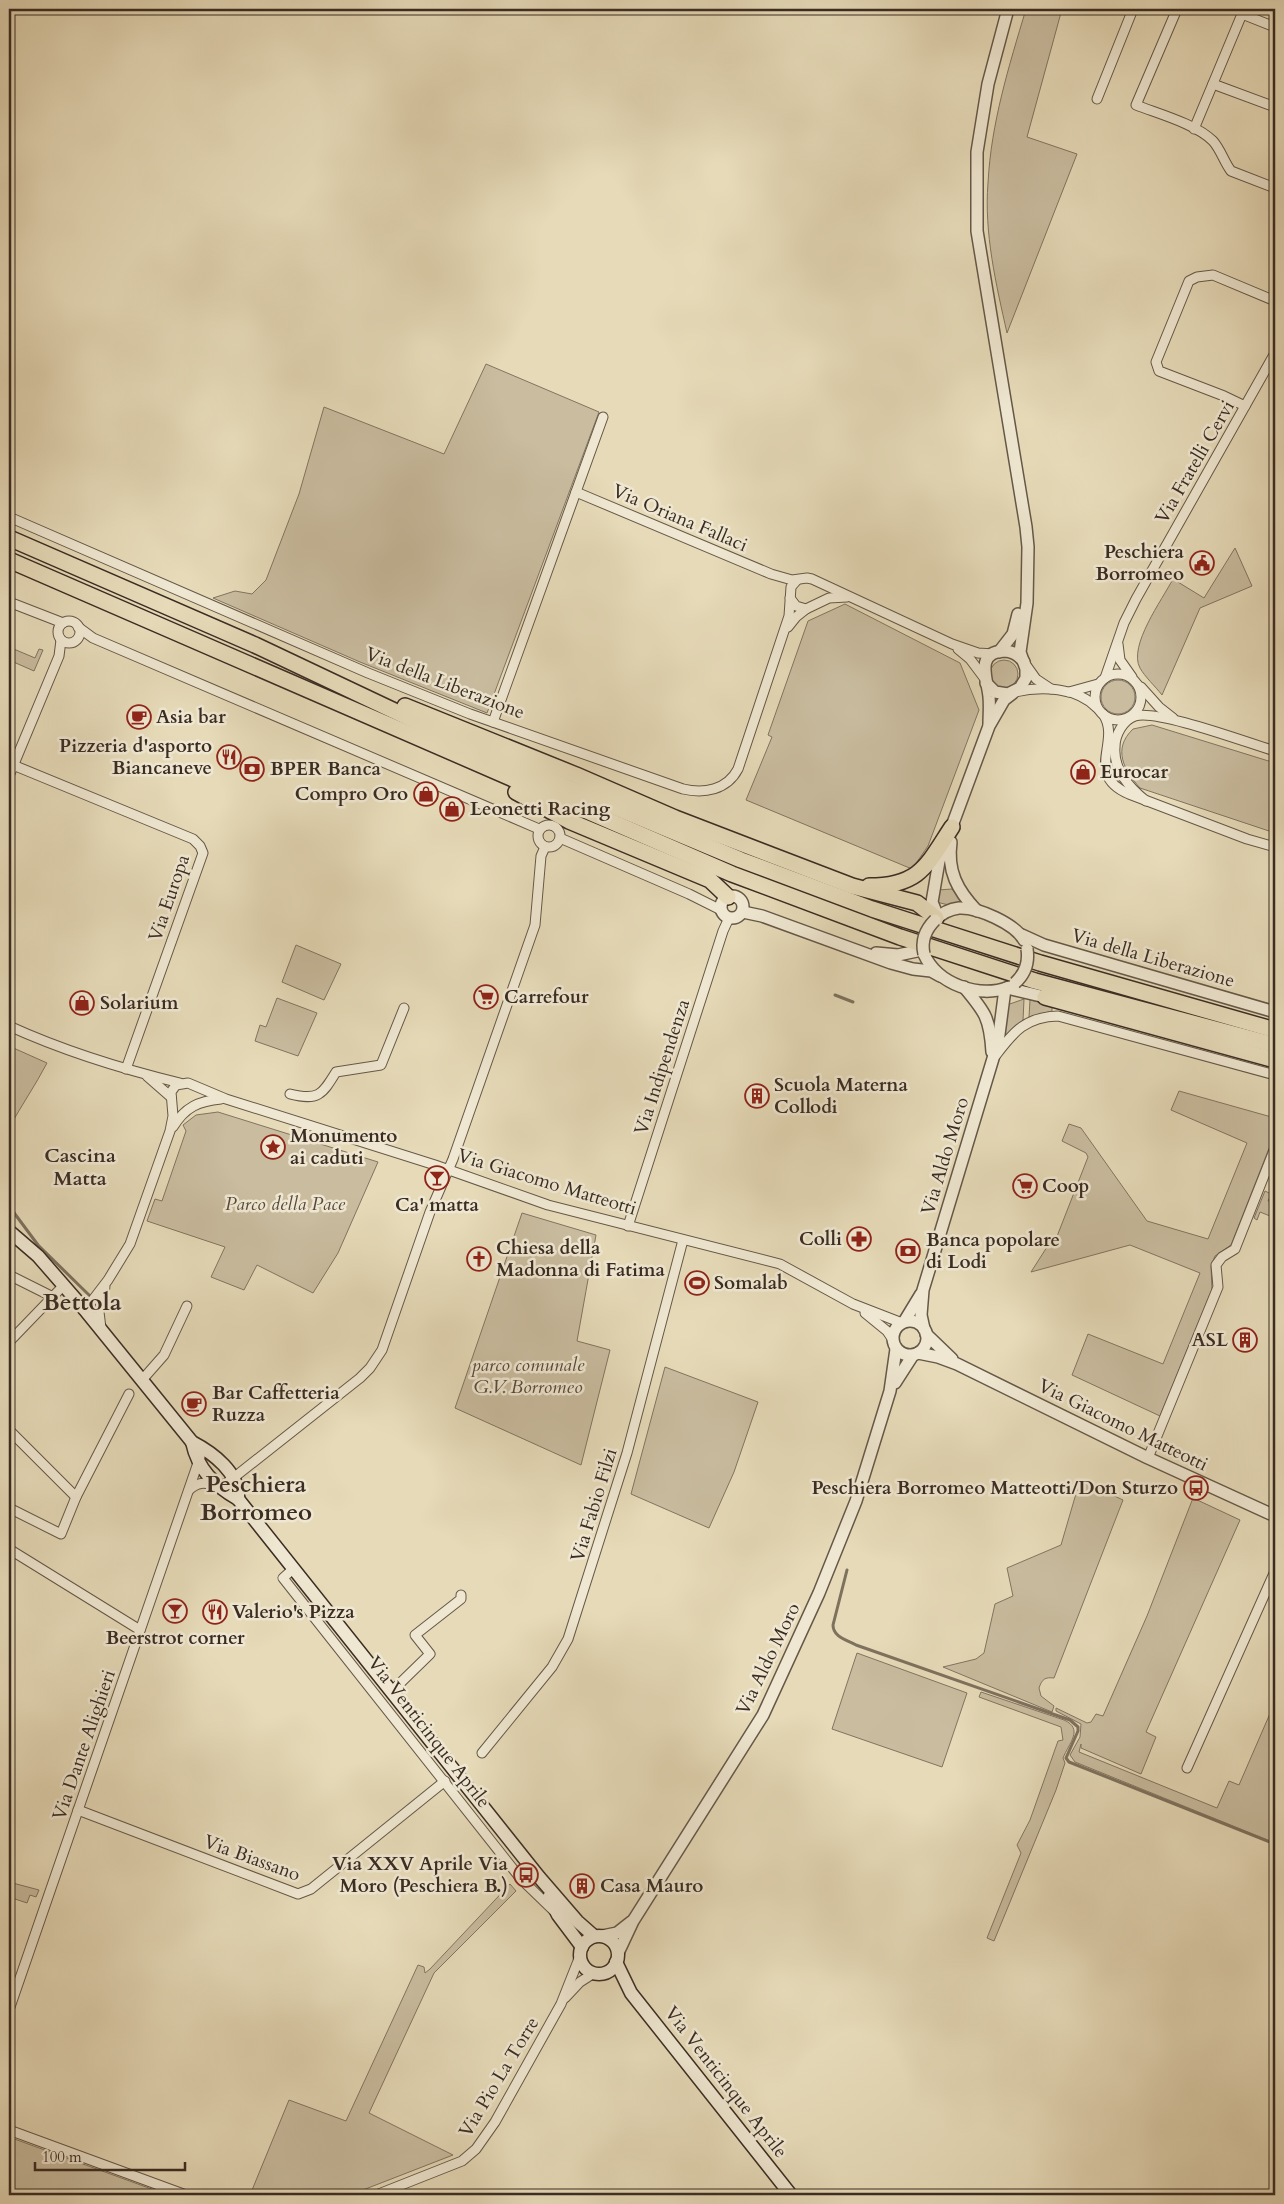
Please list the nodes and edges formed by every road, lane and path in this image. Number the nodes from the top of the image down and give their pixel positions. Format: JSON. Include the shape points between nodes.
{"nodes":[{"id":1,"x":1008,"y":9,"type":"edge"},
{"id":2,"x":1133,"y":9,"type":"edge"},
{"id":3,"x":1177,"y":9,"type":"edge"},
{"id":4,"x":1275,"y":27,"type":"edge"},
{"id":5,"x":1213,"y":84,"type":"junction"},
{"id":6,"x":1097,"y":98,"type":"dead end"},
{"id":7,"x":1275,"y":107,"type":"edge"},
{"id":8,"x":1194,"y":129,"type":"junction"},
{"id":9,"x":1275,"y":188,"type":"edge"},
{"id":10,"x":1275,"y":301,"type":"edge"},
{"id":11,"x":1275,"y":353,"type":"edge"},
{"id":12,"x":1245,"y":406,"type":"junction"},
{"id":13,"x":603,"y":417,"type":"dead end"},
{"id":14,"x":576,"y":492,"type":"junction"},
{"id":15,"x":9,"y":517,"type":"edge"},
{"id":16,"x":9,"y":538,"type":"edge"},
{"id":17,"x":9,"y":560,"type":"edge"},
{"id":18,"x":771,"y":574,"type":"junction"},
{"id":19,"x":797,"y":580,"type":"junction"},
{"id":20,"x":816,"y":582,"type":"junction"},
{"id":21,"x":1026,"y":586,"type":"junction"},
{"id":22,"x":790,"y":595,"type":"junction"},
{"id":23,"x":849,"y":597,"type":"junction"},
{"id":24,"x":9,"y":602,"type":"edge"},
{"id":25,"x":816,"y":605,"type":"junction"},
{"id":26,"x":806,"y":609,"type":"junction"},
{"id":27,"x":61,"y":626,"type":"junction"},
{"id":28,"x":78,"y":627,"type":"junction"},
{"id":29,"x":784,"y":634,"type":"junction"},
{"id":30,"x":79,"y":637,"type":"junction"},
{"id":31,"x":93,"y":638,"type":"junction"},
{"id":32,"x":1118,"y":641,"type":"junction"},
{"id":33,"x":66,"y":642,"type":"junction"},
{"id":34,"x":952,"y":644,"type":"junction"},
{"id":35,"x":255,"y":645,"type":"junction"},
{"id":36,"x":997,"y":653,"type":"junction"},
{"id":37,"x":247,"y":663,"type":"junction"},
{"id":38,"x":1024,"y":663,"type":"junction"},
{"id":39,"x":986,"y":681,"type":"junction"},
{"id":40,"x":1101,"y":681,"type":"junction"},
{"id":41,"x":1136,"y":681,"type":"junction"},
{"id":42,"x":1051,"y":689,"type":"junction"},
{"id":43,"x":1014,"y":692,"type":"junction"},
{"id":44,"x":1069,"y":692,"type":"junction"},
{"id":45,"x":1102,"y":713,"type":"junction"},
{"id":46,"x":1175,"y":720,"type":"junction"},
{"id":47,"x":493,"y":722,"type":"junction"},
{"id":48,"x":989,"y":726,"type":"junction"},
{"id":49,"x":1275,"y":752,"type":"edge"},
{"id":50,"x":13,"y":765,"type":"junction"},
{"id":51,"x":9,"y":776,"type":"edge"},
{"id":52,"x":1146,"y":801,"type":"junction"},
{"id":53,"x":952,"y":827,"type":"junction"},
{"id":54,"x":539,"y":829,"type":"junction"},
{"id":55,"x":560,"y":838,"type":"junction"},
{"id":56,"x":545,"y":846,"type":"junction"},
{"id":57,"x":1275,"y":847,"type":"edge"},
{"id":58,"x":852,"y":886,"type":"junction"},
{"id":59,"x":726,"y":906,"type":"junction"},
{"id":60,"x":743,"y":908,"type":"junction"},
{"id":61,"x":977,"y":911,"type":"junction"},
{"id":62,"x":936,"y":918,"type":"junction"},
{"id":63,"x":1022,"y":935,"type":"junction"},
{"id":64,"x":921,"y":949,"type":"junction"},
{"id":65,"x":865,"y":952,"type":"junction"},
{"id":66,"x":940,"y":976,"type":"junction"},
{"id":67,"x":963,"y":986,"type":"junction"},
{"id":68,"x":1009,"y":987,"type":"junction"},
{"id":69,"x":1045,"y":997,"type":"junction"},
{"id":70,"x":404,"y":1008,"type":"dead end"},
{"id":71,"x":1275,"y":1012,"type":"edge"},
{"id":72,"x":1077,"y":1020,"type":"junction"},
{"id":73,"x":9,"y":1026,"type":"edge"},
{"id":74,"x":1275,"y":1030,"type":"edge"},
{"id":75,"x":1275,"y":1045,"type":"edge"},
{"id":76,"x":1275,"y":1060,"type":"edge"},
{"id":77,"x":992,"y":1062,"type":"junction"},
{"id":78,"x":126,"y":1068,"type":"junction"},
{"id":79,"x":145,"y":1074,"type":"junction"},
{"id":80,"x":1275,"y":1075,"type":"edge"},
{"id":81,"x":180,"y":1083,"type":"junction"},
{"id":82,"x":194,"y":1087,"type":"junction"},
{"id":83,"x":290,"y":1094,"type":"dead end"},
{"id":84,"x":171,"y":1099,"type":"junction"},
{"id":85,"x":226,"y":1099,"type":"junction"},
{"id":86,"x":196,"y":1103,"type":"junction"},
{"id":87,"x":187,"y":1109,"type":"junction"},
{"id":88,"x":170,"y":1131,"type":"junction"},
{"id":89,"x":1275,"y":1148,"type":"edge"},
{"id":90,"x":448,"y":1170,"type":"junction"},
{"id":91,"x":628,"y":1226,"type":"junction"},
{"id":92,"x":9,"y":1231,"type":"edge"},
{"id":93,"x":683,"y":1240,"type":"junction"},
{"id":94,"x":9,"y":1274,"type":"edge"},
{"id":95,"x":108,"y":1280,"type":"junction"},
{"id":96,"x":64,"y":1285,"type":"junction"},
{"id":97,"x":923,"y":1290,"type":"junction"},
{"id":98,"x":53,"y":1297,"type":"junction"},
{"id":99,"x":853,"y":1304,"type":"junction"},
{"id":100,"x":187,"y":1306,"type":"dead end"},
{"id":101,"x":85,"y":1310,"type":"junction"},
{"id":102,"x":903,"y":1322,"type":"junction"},
{"id":103,"x":102,"y":1329,"type":"junction"},
{"id":104,"x":925,"y":1331,"type":"junction"},
{"id":105,"x":9,"y":1342,"type":"edge"},
{"id":106,"x":895,"y":1344,"type":"junction"},
{"id":107,"x":916,"y":1354,"type":"junction"},
{"id":108,"x":957,"y":1364,"type":"junction"},
{"id":109,"x":142,"y":1380,"type":"junction"},
{"id":110,"x":890,"y":1392,"type":"junction"},
{"id":111,"x":129,"y":1394,"type":"dead end"},
{"id":112,"x":9,"y":1430,"type":"edge"},
{"id":113,"x":192,"y":1442,"type":"junction"},
{"id":114,"x":210,"y":1452,"type":"junction"},
{"id":115,"x":1148,"y":1458,"type":"junction"},
{"id":116,"x":198,"y":1462,"type":"junction"},
{"id":117,"x":233,"y":1479,"type":"junction"},
{"id":118,"x":217,"y":1485,"type":"junction"},
{"id":119,"x":189,"y":1490,"type":"junction"},
{"id":120,"x":76,"y":1497,"type":"junction"},
{"id":121,"x":238,"y":1499,"type":"junction"},
{"id":122,"x":9,"y":1508,"type":"edge"},
{"id":123,"x":1275,"y":1516,"type":"edge"},
{"id":124,"x":9,"y":1549,"type":"edge"},
{"id":125,"x":293,"y":1569,"type":"junction"},
{"id":126,"x":1275,"y":1571,"type":"edge"},
{"id":127,"x":462,"y":1595,"type":"dead end"},
{"id":128,"x":140,"y":1630,"type":"junction"},
{"id":129,"x":391,"y":1692,"type":"junction"},
{"id":130,"x":482,"y":1753,"type":"dead end"},
{"id":131,"x":1187,"y":1768,"type":"dead end"},
{"id":132,"x":444,"y":1782,"type":"junction"},
{"id":133,"x":78,"y":1810,"type":"junction"},
{"id":134,"x":539,"y":1877,"type":"junction"},
{"id":135,"x":558,"y":1915,"type":"junction"},
{"id":136,"x":633,"y":1921,"type":"junction"},
{"id":137,"x":598,"y":1936,"type":"junction"},
{"id":138,"x":581,"y":1952,"type":"junction"},
{"id":139,"x":617,"y":1957,"type":"junction"},
{"id":140,"x":598,"y":1973,"type":"junction"},
{"id":141,"x":631,"y":1993,"type":"junction"},
{"id":142,"x":11,"y":1998,"type":"edge"},
{"id":143,"x":561,"y":2004,"type":"junction"},
{"id":144,"x":9,"y":2010,"type":"edge"},
{"id":145,"x":9,"y":2130,"type":"edge"},
{"id":146,"x":186,"y":2195,"type":"edge"},
{"id":147,"x":376,"y":2195,"type":"edge"},
{"id":148,"x":791,"y":2195,"type":"edge"}],
"edges":[{"from":1,"to":21,"type":"street","via":[[988,84],[977,152],[977,231],[1024,510],[1028,547]]},
{"from":2,"to":6,"type":"street"},
{"from":3,"to":8,"type":"street","via":[[1136,105]]},
{"from":4,"to":5,"type":"street","via":[[1242,14]]},
{"from":5,"to":7,"type":"street"},
{"from":5,"to":8,"type":"street"},
{"from":8,"to":9,"type":"street","via":[[1213,142],[1231,171]]},
{"from":10,"to":12,"type":"street","via":[[1213,275],[1197,276],[1190,281],[1156,362],[1159,370]]},
{"from":11,"to":12,"type":"street","name":"Via Fratelli Cervi"},
{"from":12,"to":32,"type":"street","name":"Via Fratelli Cervi","via":[[1144,583]]},
{"from":13,"to":14,"type":"street"},
{"from":14,"to":18,"type":"street","name":"Via Oriana Fallaci"},
{"from":14,"to":47,"type":"street"},
{"from":15,"to":47,"type":"street","name":"Via della Liberazione","via":[[368,673]]},
{"from":16,"to":35,"type":"highway"},
{"from":17,"to":37,"type":"highway"},
{"from":18,"to":19,"type":"street"},
{"from":18,"to":22,"type":"street","via":[[783,583]]},
{"from":19,"to":20,"type":"street","via":[[807,578]]},
{"from":19,"to":22,"type":"street"},
{"from":20,"to":23,"type":"street"},
{"from":20,"to":25,"type":"street","via":[[821,596]]},
{"from":21,"to":36,"type":"street","via":[[1013,634]]},
{"from":21,"to":38,"type":"street","via":[[1027,603],[1020,652]]},
{"from":22,"to":26,"type":"street","via":[[796,606]]},
{"from":22,"to":29,"type":"street","name":"Via della Liberazione"},
{"from":23,"to":25,"type":"street","via":[[835,596]]},
{"from":23,"to":34,"type":"street"},
{"from":24,"to":27,"type":"street"},
{"from":25,"to":26,"type":"street"},
{"from":26,"to":29,"type":"street","name":"Via della Liberazione","via":[[792,621]]},
{"from":27,"to":28,"type":"street","via":[[71,622]]},
{"from":27,"to":33,"type":"street","via":[[58,634]]},
{"from":28,"to":30,"type":"street"},
{"from":28,"to":31,"type":"street"},
{"from":29,"to":47,"type":"street","name":"Via della Liberazione","via":[[738,769],[731,780],[712,790],[683,789]]},
{"from":30,"to":31,"type":"street"},
{"from":30,"to":33,"type":"street"},
{"from":31,"to":54,"type":"street"},
{"from":32,"to":40,"type":"street","name":"Via Fratelli Cervi"},
{"from":32,"to":41,"type":"street","via":[[1120,660]]},
{"from":33,"to":50,"type":"street"},
{"from":34,"to":36,"type":"street","via":[[978,653]]},
{"from":34,"to":39,"type":"street","via":[[970,659]]},
{"from":35,"to":58,"type":"highway","via":[[675,818]]},
{"from":35,"to":74,"type":"highway","via":[[462,743],[751,863],[872,909],[1040,963]]},
{"from":36,"to":38,"type":"street","via":[[1014,653]]},
{"from":36,"to":39,"type":"street","via":[[985,666]]},
{"from":37,"to":59,"type":"highway","via":[[348,715],[535,801],[569,821],[710,880]]},
{"from":37,"to":75,"type":"highway","via":[[732,874],[900,937],[1035,981]]},
{"from":38,"to":42,"type":"street","via":[[1036,679]]},
{"from":38,"to":43,"type":"street","via":[[1025,681]]},
{"from":39,"to":43,"type":"street","via":[[998,693]]},
{"from":39,"to":48,"type":"street"},
{"from":40,"to":41,"type":"street","via":[[1111,674],[1121,673]]},
{"from":40,"to":44,"type":"street"},
{"from":40,"to":45,"type":"street","via":[[1095,699]]},
{"from":41,"to":45,"type":"street","via":[[1142,696],[1134,714],[1119,720],[1110,719]]},
{"from":41,"to":46,"type":"street","via":[[1159,708]]},
{"from":42,"to":43,"type":"street"},
{"from":42,"to":44,"type":"street"},
{"from":43,"to":48,"type":"street","via":[[1004,700]]},
{"from":44,"to":45,"type":"street","via":[[1088,701]]},
{"from":45,"to":52,"type":"street","via":[[1108,730],[1104,763],[1109,778],[1121,791]]},
{"from":46,"to":49,"type":"street"},
{"from":46,"to":52,"type":"street","via":[[1146,716],[1131,718],[1116,737],[1115,760],[1123,778]]},
{"from":48,"to":53,"type":"street"},
{"from":50,"to":51,"type":"street"},
{"from":50,"to":78,"type":"street","name":"Via Europa","via":[[193,839],[203,854]]},
{"from":52,"to":57,"type":"street"},
{"from":53,"to":58,"type":"highway","via":[[926,868],[918,873],[886,886]]},
{"from":53,"to":61,"type":"street","via":[[949,853],[952,875]]},
{"from":53,"to":62,"type":"street","via":[[939,861],[933,894]]},
{"from":54,"to":55,"type":"street","via":[[552,824],[559,830]]},
{"from":54,"to":56,"type":"street","via":[[538,839]]},
{"from":55,"to":56,"type":"street","via":[[554,846]]},
{"from":55,"to":59,"type":"street","via":[[689,894]]},
{"from":56,"to":90,"type":"street","via":[[541,856],[534,925]]},
{"from":58,"to":62,"type":"highway","via":[[917,903]]},
{"from":59,"to":60,"type":"street","via":[[737,897]]},
{"from":59,"to":60,"type":"street","via":[[739,917]]},
{"from":59,"to":91,"type":"street","name":"Via Indipendenza","via":[[722,931]]},
{"from":60,"to":65,"type":"street"},
{"from":61,"to":62,"type":"street","via":[[958,908]]},
{"from":61,"to":63,"type":"street","via":[[1006,922]]},
{"from":62,"to":64,"type":"street","bridge":true,"via":[[927,930]]},
{"from":63,"to":68,"type":"street","bridge":true,"via":[[1027,949],[1026,966]]},
{"from":63,"to":71,"type":"street","name":"Via della Liberazione","via":[[1047,946]]},
{"from":64,"to":65,"type":"street","via":[[898,954]]},
{"from":64,"to":66,"type":"street"},
{"from":65,"to":66,"type":"street","via":[[891,963]]},
{"from":66,"to":67,"type":"street"},
{"from":67,"to":68,"type":"street","via":[[982,991]]},
{"from":67,"to":77,"type":"street","name":"Via Aldo Moro","via":[[988,1020]]},
{"from":68,"to":69,"type":"street"},
{"from":68,"to":77,"type":"street","name":"Via Aldo Moro"},
{"from":69,"to":72,"type":"street"},
{"from":69,"to":76,"type":"highway"},
{"from":70,"to":83,"type":"street","via":[[381,1065],[336,1072],[323,1093],[313,1097]]},
{"from":72,"to":77,"type":"street","via":[[1058,1016],[1031,1021],[1011,1036]]},
{"from":72,"to":80,"type":"street"},
{"from":73,"to":78,"type":"street","via":[[51,1044]]},
{"from":77,"to":97,"type":"street","name":"Via Aldo Moro"},
{"from":78,"to":79,"type":"street"},
{"from":79,"to":81,"type":"street"},
{"from":79,"to":84,"type":"street"},
{"from":81,"to":82,"type":"street","name":"Via Giacomo Matteotti"},
{"from":81,"to":84,"type":"street","name":"Via Giacomo Matteotti","via":[[173,1088]]},
{"from":82,"to":85,"type":"street","name":"Via Giacomo Matteotti"},
{"from":82,"to":86,"type":"street","via":[[198,1095]]},
{"from":84,"to":87,"type":"street","via":[[178,1108]]},
{"from":84,"to":88,"type":"street","name":"Via Giacomo Matteotti"},
{"from":85,"to":86,"type":"street","name":"Via Giacomo Matteotti"},
{"from":85,"to":90,"type":"street","name":"Via Giacomo Matteotti"},
{"from":86,"to":87,"type":"street","name":"Via Giacomo Matteotti"},
{"from":87,"to":88,"type":"street","name":"Via Giacomo Matteotti"},
{"from":88,"to":95,"type":"street","name":"Via Giacomo Matteotti","via":[[130,1244]]},
{"from":89,"to":115,"type":"street","via":[[1235,1249],[1216,1265],[1218,1287]]},
{"from":90,"to":91,"type":"street","name":"Via Giacomo Matteotti","via":[[519,1196]]},
{"from":90,"to":117,"type":"street","via":[[430,1212],[389,1333],[370,1368]]},
{"from":91,"to":93,"type":"street","name":"Via Giacomo Matteotti"},
{"from":92,"to":96,"type":"main road"},
{"from":93,"to":99,"type":"street","name":"Via Giacomo Matteotti","via":[[780,1264]]},
{"from":93,"to":130,"type":"street","name":"Via Fabio Filzi","via":[[627,1453],[568,1639],[552,1667]]},
{"from":94,"to":98,"type":"street"},
{"from":95,"to":101,"type":"street","name":"Via Giacomo Matteotti"},
{"from":95,"to":103,"type":"street","name":"Via Giacomo Matteotti","via":[[100,1312]]},
{"from":96,"to":98,"type":"street"},
{"from":96,"to":101,"type":"main road"},
{"from":97,"to":102,"type":"street","name":"Via Aldo Moro"},
{"from":97,"to":104,"type":"street","name":"Via Aldo Moro","via":[[921,1315]]},
{"from":98,"to":105,"type":"street"},
{"from":99,"to":102,"type":"street","name":"Via Giacomo Matteotti"},
{"from":99,"to":106,"type":"street","name":"Via Giacomo Matteotti","via":[[880,1325]]},
{"from":100,"to":109,"type":"street","via":[[164,1355]]},
{"from":101,"to":103,"type":"main road"},
{"from":102,"to":104,"type":"street","via":[[916,1323]]},
{"from":102,"to":106,"type":"street","via":[[894,1331]]},
{"from":103,"to":109,"type":"main road"},
{"from":104,"to":107,"type":"street","via":[[925,1344]]},
{"from":104,"to":108,"type":"street","name":"Via Giacomo Matteotti"},
{"from":106,"to":107,"type":"street","via":[[903,1354]]},
{"from":106,"to":110,"type":"street","name":"Via Aldo Moro"},
{"from":107,"to":108,"type":"street","name":"Via Giacomo Matteotti"},
{"from":107,"to":110,"type":"street","name":"Via Aldo Moro"},
{"from":108,"to":115,"type":"street","name":"Via Giacomo Matteotti"},
{"from":109,"to":113,"type":"main road"},
{"from":110,"to":136,"type":"street","name":"Via Aldo Moro","via":[[856,1501],[819,1593],[763,1715]]},
{"from":111,"to":120,"type":"street"},
{"from":112,"to":120,"type":"street"},
{"from":113,"to":114,"type":"main road"},
{"from":113,"to":116,"type":"main road"},
{"from":114,"to":116,"type":"street","via":[[202,1454]]},
{"from":114,"to":117,"type":"main road"},
{"from":115,"to":123,"type":"street","name":"Via Giacomo Matteotti"},
{"from":116,"to":118,"type":"main road","via":[[205,1475]]},
{"from":116,"to":119,"type":"street","name":"Via Dante Alighieri"},
{"from":117,"to":118,"type":"street","via":[[225,1485]]},
{"from":117,"to":121,"type":"main road"},
{"from":118,"to":119,"type":"street","via":[[202,1482]]},
{"from":118,"to":121,"type":"main road"},
{"from":119,"to":128,"type":"street","name":"Via Dante Alighieri"},
{"from":120,"to":122,"type":"street","via":[[61,1534]]},
{"from":121,"to":125,"type":"main road","name":"Via Venticinque Aprile"},
{"from":124,"to":128,"type":"street"},
{"from":125,"to":129,"type":"main road","name":"Via Venticinque Aprile"},
{"from":125,"to":132,"type":"street","name":"Via Venticinque Aprile","via":[[283,1578]]},
{"from":126,"to":131,"type":"street"},
{"from":127,"to":129,"type":"street","via":[[415,1635],[430,1654]]},
{"from":128,"to":133,"type":"street","name":"Via Dante Alighieri"},
{"from":129,"to":134,"type":"main road","name":"Via Venticinque Aprile"},
{"from":132,"to":133,"type":"street","name":"Via Biassano","via":[[301,1894]]},
{"from":132,"to":135,"type":"street","name":"Via Venticinque Aprile","via":[[521,1880]]},
{"from":133,"to":142,"type":"street","name":"Via Dante Alighieri"},
{"from":134,"to":135,"type":"main road","name":"Via Venticinque Aprile"},
{"from":134,"to":137,"type":"main road","name":"Via Venticinque Aprile","via":[[577,1921]]},
{"from":135,"to":138,"type":"main road","name":"Via Venticinque Aprile"},
{"from":136,"to":137,"type":"street","name":"Via Aldo Moro","via":[[617,1933]]},
{"from":136,"to":139,"type":"street","name":"Via Aldo Moro"},
{"from":137,"to":138,"type":"main road","via":[[585,1942]]},
{"from":137,"to":139,"type":"main road","via":[[613,1942]]},
{"from":138,"to":140,"type":"main road","via":[[585,1967]]},
{"from":138,"to":143,"type":"street","name":"Via Pio La Torre"},
{"from":139,"to":140,"type":"main road","via":[[611,1970]]},
{"from":139,"to":141,"type":"main road","name":"Via Venticinque Aprile"},
{"from":140,"to":141,"type":"main road","name":"Via Venticinque Aprile"},
{"from":140,"to":143,"type":"street","name":"Via Pio La Torre","via":[[576,1986]]},
{"from":141,"to":148,"type":"main road","name":"Via Venticinque Aprile"},
{"from":142,"to":144,"type":"street","name":"Via Dante Alighieri"},
{"from":143,"to":147,"type":"street","name":"Via Pio La Torre","via":[[476,2149],[462,2161]]},
{"from":145,"to":146,"type":"street"}]}
